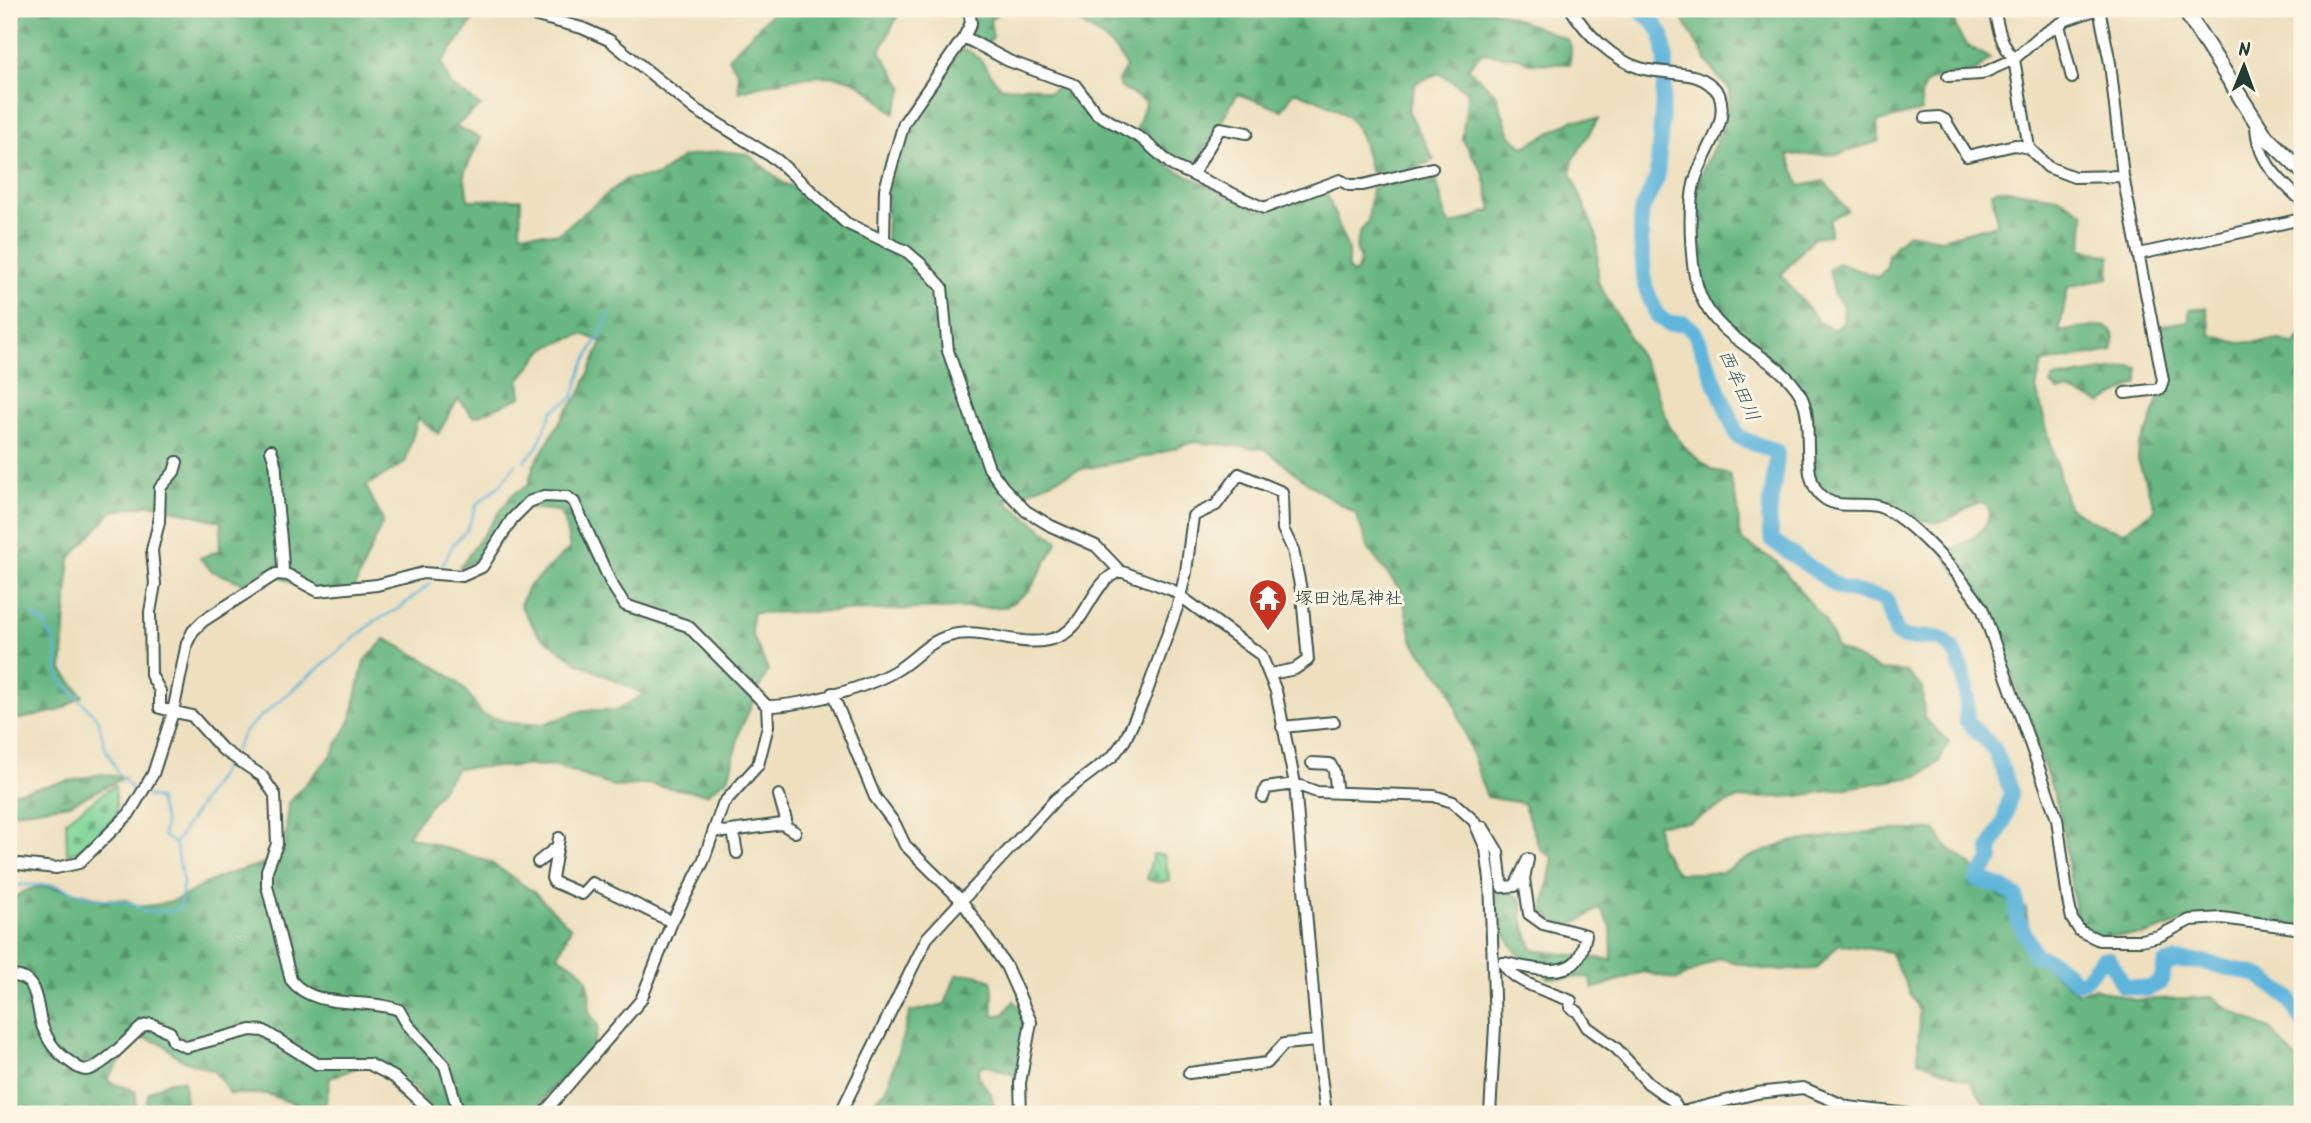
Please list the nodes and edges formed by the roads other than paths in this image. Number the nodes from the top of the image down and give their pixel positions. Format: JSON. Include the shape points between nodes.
{"nodes":[{"id":1,"x":510,"y":9,"type":"edge"},
{"id":2,"x":969,"y":9,"type":"edge"},
{"id":3,"x":1571,"y":9,"type":"edge"},
{"id":4,"x":1994,"y":9,"type":"edge"},
{"id":5,"x":2098,"y":9,"type":"edge"},
{"id":6,"x":2185,"y":9,"type":"edge"},
{"id":7,"x":2063,"y":18,"type":"edge"},
{"id":8,"x":964,"y":37,"type":"junction"},
{"id":9,"x":2014,"y":59,"type":"junction"},
{"id":10,"x":1948,"y":76,"type":"dead end"},
{"id":11,"x":2072,"y":78,"type":"dead end"},
{"id":12,"x":1926,"y":118,"type":"dead end"},
{"id":13,"x":2256,"y":122,"type":"junction"},
{"id":14,"x":1247,"y":133,"type":"dead end"},
{"id":15,"x":2029,"y":148,"type":"junction"},
{"id":16,"x":1432,"y":168,"type":"dead end"},
{"id":17,"x":2302,"y":171,"type":"edge"},
{"id":18,"x":1193,"y":174,"type":"junction"},
{"id":19,"x":2123,"y":176,"type":"junction"},
{"id":20,"x":2302,"y":201,"type":"edge"},
{"id":21,"x":2302,"y":219,"type":"edge"},
{"id":22,"x":884,"y":240,"type":"junction"},
{"id":23,"x":2139,"y":254,"type":"junction"},
{"id":24,"x":2125,"y":393,"type":"dead end"},
{"id":25,"x":271,"y":450,"type":"dead end"},
{"id":26,"x":177,"y":462,"type":"dead end"},
{"id":27,"x":1120,"y":571,"type":"junction"},
{"id":28,"x":282,"y":574,"type":"junction"},
{"id":29,"x":1179,"y":597,"type":"junction"},
{"id":30,"x":1271,"y":674,"type":"junction"},
{"id":31,"x":832,"y":693,"type":"junction"},
{"id":32,"x":767,"y":706,"type":"junction"},
{"id":33,"x":173,"y":712,"type":"junction"},
{"id":34,"x":1334,"y":722,"type":"dead end"},
{"id":35,"x":1282,"y":727,"type":"junction"},
{"id":36,"x":1312,"y":763,"type":"dead end"},
{"id":37,"x":1295,"y":785,"type":"junction"},
{"id":38,"x":1337,"y":793,"type":"junction"},
{"id":39,"x":779,"y":795,"type":"dead end"},
{"id":40,"x":1263,"y":797,"type":"dead end"},
{"id":41,"x":782,"y":824,"type":"junction"},
{"id":42,"x":1477,"y":828,"type":"junction"},
{"id":43,"x":714,"y":830,"type":"junction"},
{"id":44,"x":733,"y":831,"type":"junction"},
{"id":45,"x":795,"y":832,"type":"dead end"},
{"id":46,"x":737,"y":853,"type":"dead end"},
{"id":47,"x":538,"y":862,"type":"dead end"},
{"id":48,"x":9,"y":863,"type":"edge"},
{"id":49,"x":962,"y":901,"type":"junction"},
{"id":50,"x":672,"y":922,"type":"junction"},
{"id":51,"x":2302,"y":929,"type":"edge"},
{"id":52,"x":1499,"y":963,"type":"junction"},
{"id":53,"x":9,"y":976,"type":"edge"},
{"id":54,"x":1317,"y":1041,"type":"junction"},
{"id":55,"x":1188,"y":1073,"type":"dead end"},
{"id":56,"x":1677,"y":1113,"type":"edge"},
{"id":57,"x":430,"y":1114,"type":"edge"},
{"id":58,"x":458,"y":1114,"type":"edge"},
{"id":59,"x":543,"y":1114,"type":"edge"},
{"id":60,"x":840,"y":1114,"type":"edge"},
{"id":61,"x":1021,"y":1114,"type":"edge"},
{"id":62,"x":1326,"y":1114,"type":"edge"},
{"id":63,"x":1490,"y":1114,"type":"edge"},
{"id":64,"x":1909,"y":1114,"type":"edge"}],
"edges":[{"from":1,"to":22,"type":"street","via":[[609,40],[696,110],[777,160],[846,223]]},
{"from":2,"to":8,"type":"street","via":[[971,23]]},
{"from":3,"to":51,"type":"street","via":[[1590,34],[1639,68],[1707,80],[1721,100],[1720,120],[1697,171],[1692,198],[1696,274],[1706,307],[1730,336],[1798,391],[1805,404],[1811,480],[1819,494],[1833,503],[1877,506],[1900,517],[1978,601],[2057,819],[2068,900],[2080,931],[2099,940],[2141,940],[2190,920],[2222,918]]},
{"from":4,"to":9,"type":"street","via":[[1997,29]]},
{"from":5,"to":7,"type":"street"},
{"from":5,"to":19,"type":"street","via":[[2110,64]]},
{"from":6,"to":13,"type":"main road"},
{"from":7,"to":9,"type":"street"},
{"from":7,"to":11,"type":"street"},
{"from":8,"to":18,"type":"street","via":[[1009,61],[1075,85],[1097,114],[1142,139],[1173,166]]},
{"from":8,"to":22,"type":"street","via":[[904,123],[885,189]]},
{"from":9,"to":10,"type":"street","via":[[1981,74]]},
{"from":9,"to":15,"type":"street"},
{"from":12,"to":15,"type":"street","via":[[1945,120],[1967,156],[2015,145]]},
{"from":13,"to":17,"type":"main road"},
{"from":13,"to":20,"type":"street","via":[[2263,158]]},
{"from":14,"to":18,"type":"street","via":[[1220,128]]},
{"from":15,"to":19,"type":"street","via":[[2048,167],[2074,177]]},
{"from":16,"to":18,"type":"street","via":[[1363,185],[1340,180],[1264,208]]},
{"from":19,"to":23,"type":"street"},
{"from":21,"to":23,"type":"street"},
{"from":22,"to":27,"type":"street","via":[[906,251],[942,287],[948,351],[996,478],[1026,511],[1096,546]]},
{"from":23,"to":24,"type":"street","via":[[2163,380],[2160,389]]},
{"from":25,"to":28,"type":"street","via":[[279,468],[276,497]]},
{"from":26,"to":33,"type":"street","via":[[160,488],[150,612],[151,675],[160,691],[160,708]]},
{"from":27,"to":29,"type":"street","via":[[1166,586]]},
{"from":27,"to":31,"type":"street","via":[[1103,582],[1075,625],[1059,637],[1034,642],[976,632],[949,636],[882,679]]},
{"from":28,"to":32,"type":"street","via":[[318,591],[377,585],[423,573],[462,576],[482,566],[512,519],[529,502],[544,496],[566,497],[578,508],[625,605],[688,626]]},
{"from":28,"to":33,"type":"street","via":[[261,582],[193,631]]},
{"from":29,"to":30,"type":"street","via":[[1254,649]]},
{"from":29,"to":30,"type":"street","via":[[1193,516],[1216,505],[1239,474],[1282,492],[1283,529],[1293,550],[1308,653],[1302,666]]},
{"from":29,"to":49,"type":"street","via":[[1145,697],[1120,748],[1056,799]]},
{"from":30,"to":35,"type":"street"},
{"from":31,"to":32,"type":"street"},
{"from":31,"to":49,"type":"street","via":[[875,797],[905,845]]},
{"from":32,"to":43,"type":"street","via":[[768,726],[758,765],[723,804]]},
{"from":33,"to":48,"type":"street","via":[[141,797],[88,857],[56,867]]},
{"from":33,"to":58,"type":"street","via":[[192,716],[222,749],[262,776],[275,795],[277,844],[267,870],[267,886],[291,980],[320,999],[376,1003],[399,1010],[445,1066]]},
{"from":34,"to":35,"type":"street"},
{"from":35,"to":37,"type":"street"},
{"from":36,"to":38,"type":"street","via":[[1330,764]]},
{"from":37,"to":38,"type":"street"},
{"from":37,"to":40,"type":"street","via":[[1271,786]]},
{"from":37,"to":54,"type":"street"},
{"from":38,"to":42,"type":"street","via":[[1442,798],[1459,806]]},
{"from":39,"to":41,"type":"street","via":[[786,820]]},
{"from":41,"to":44,"type":"street"},
{"from":41,"to":45,"type":"street"},
{"from":42,"to":52,"type":"street","via":[[1486,849]]},
{"from":42,"to":52,"type":"street","via":[[1487,829],[1498,852],[1502,887],[1515,886],[1528,859],[1524,879],[1528,915],[1543,924],[1586,935],[1580,957],[1562,968]]},
{"from":43,"to":44,"type":"street"},
{"from":43,"to":50,"type":"street"},
{"from":44,"to":46,"type":"street"},
{"from":47,"to":50,"type":"street","via":[[558,842],[554,882],[582,894],[592,883]]},
{"from":49,"to":60,"type":"street","via":[[923,944]]},
{"from":49,"to":61,"type":"street","via":[[1006,966],[1031,1021],[1020,1083]]},
{"from":50,"to":59,"type":"street","via":[[641,1000]]},
{"from":52,"to":56,"type":"street","via":[[1522,980],[1571,1001],[1570,1007],[1587,1027],[1678,1106]]},
{"from":52,"to":63,"type":"street"},
{"from":53,"to":57,"type":"street","via":[[25,979],[33,988],[41,1025],[55,1051],[79,1068],[94,1068],[151,1024],[187,1047],[251,1030],[264,1031],[317,1063],[369,1064],[394,1077]]},
{"from":54,"to":55,"type":"street","via":[[1284,1044],[1267,1063]]},
{"from":54,"to":62,"type":"street"},
{"from":56,"to":64,"type":"street","via":[[1757,1093],[1803,1088],[1848,1107]]}]}
